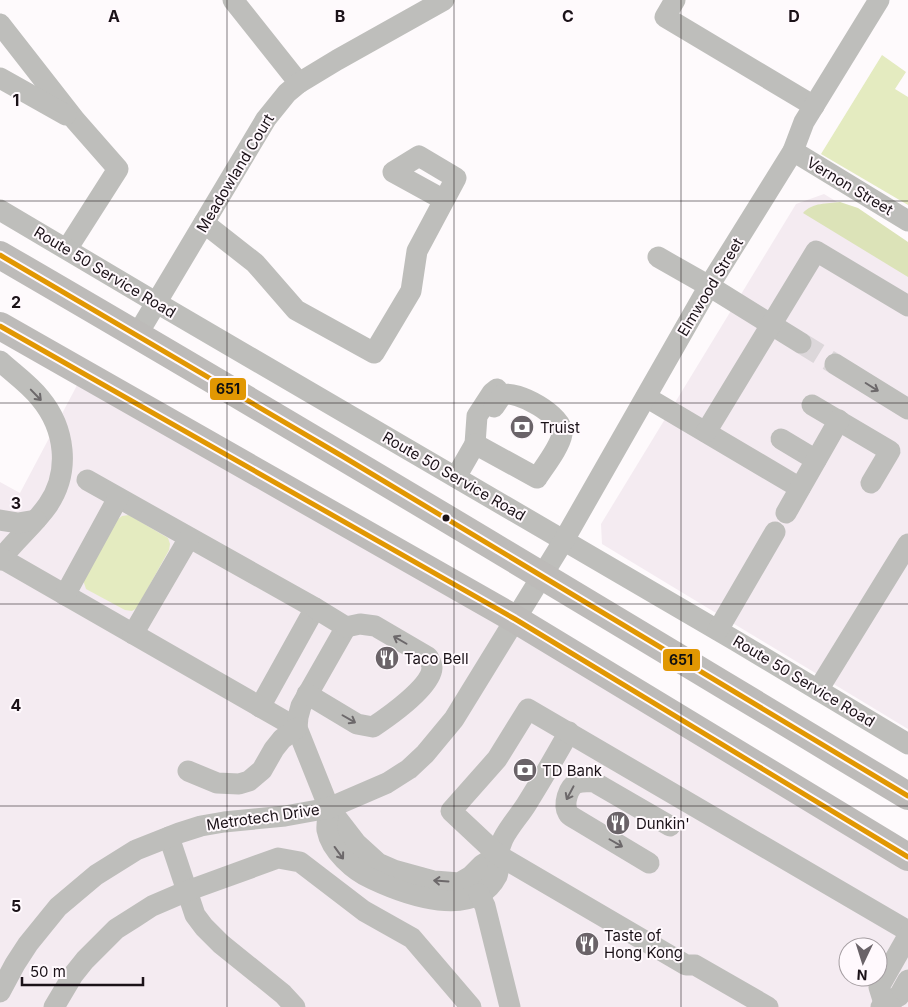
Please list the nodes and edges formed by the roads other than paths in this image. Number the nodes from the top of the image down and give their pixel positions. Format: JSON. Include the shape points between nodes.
{"nodes":[{"id":1,"x":233,"y":0,"type":"edge"},
{"id":2,"x":444,"y":0,"type":"edge"},
{"id":3,"x":675,"y":0,"type":"edge"},
{"id":4,"x":879,"y":0,"type":"edge"},
{"id":5,"x":0,"y":24,"type":"edge"},
{"id":6,"x":0,"y":78,"type":"edge"},
{"id":7,"x":299,"y":83,"type":"junction"},
{"id":8,"x":814,"y":106,"type":"junction"},
{"id":9,"x":75,"y":120,"type":"junction"},
{"id":10,"x":793,"y":151,"type":"junction"},
{"id":11,"x":444,"y":200,"type":"dead end"},
{"id":12,"x":0,"y":210,"type":"edge"},
{"id":13,"x":908,"y":221,"type":"edge"},
{"id":14,"x":204,"y":223,"type":"junction"},
{"id":15,"x":67,"y":249,"type":"junction"},
{"id":16,"x":0,"y":255,"type":"edge"},
{"id":17,"x":658,"y":257,"type":"dead end"},
{"id":18,"x":709,"y":286,"type":"junction"},
{"id":19,"x":157,"y":303,"type":"junction"},
{"id":20,"x":908,"y":306,"type":"edge"},
{"id":21,"x":772,"y":325,"type":"junction"},
{"id":22,"x":0,"y":326,"type":"edge"},
{"id":23,"x":137,"y":335,"type":"junction"},
{"id":24,"x":801,"y":343,"type":"tunnel mouth"},
{"id":25,"x":0,"y":361,"type":"edge"},
{"id":26,"x":835,"y":364,"type":"tunnel mouth"},
{"id":27,"x":515,"y":394,"type":"junction"},
{"id":28,"x":646,"y":397,"type":"junction"},
{"id":29,"x":812,"y":405,"type":"dead end"},
{"id":30,"x":908,"y":410,"type":"edge"},
{"id":31,"x":839,"y":420,"type":"junction"},
{"id":32,"x":706,"y":432,"type":"junction"},
{"id":33,"x":781,"y":439,"type":"dead end"},
{"id":34,"x":475,"y":444,"type":"junction"},
{"id":35,"x":816,"y":460,"type":"junction"},
{"id":36,"x":456,"y":477,"type":"junction"},
{"id":37,"x":87,"y":480,"type":"dead end"},
{"id":38,"x":871,"y":483,"type":"dead end"},
{"id":39,"x":800,"y":488,"type":"junction"},
{"id":40,"x":118,"y":498,"type":"junction"},
{"id":41,"x":786,"y":513,"type":"dead end"},
{"id":42,"x":0,"y":520,"type":"edge"},
{"id":43,"x":36,"y":520,"type":"junction"},
{"id":44,"x":775,"y":532,"type":"dead end"},
{"id":45,"x":188,"y":538,"type":"junction"},
{"id":46,"x":564,"y":540,"type":"junction"},
{"id":47,"x":908,"y":544,"type":"edge"},
{"id":48,"x":0,"y":559,"type":"edge"},
{"id":49,"x":542,"y":574,"type":"junction"},
{"id":50,"x":65,"y":595,"type":"junction"},
{"id":51,"x":315,"y":608,"type":"junction"},
{"id":52,"x":515,"y":619,"type":"junction"},
{"id":53,"x":346,"y":627,"type":"junction"},
{"id":54,"x":718,"y":630,"type":"junction"},
{"id":55,"x":134,"y":634,"type":"junction"},
{"id":56,"x":818,"y":690,"type":"junction"},
{"id":57,"x":307,"y":694,"type":"junction"},
{"id":58,"x":260,"y":707,"type":"junction"},
{"id":59,"x":297,"y":728,"type":"junction"},
{"id":60,"x":569,"y":732,"type":"junction"},
{"id":61,"x":908,"y":744,"type":"edge"},
{"id":62,"x":188,"y":772,"type":"dead end"},
{"id":63,"x":908,"y":796,"type":"edge"},
{"id":64,"x":329,"y":808,"type":"junction"},
{"id":65,"x":670,"y":826,"type":"dead end"},
{"id":66,"x":169,"y":837,"type":"junction"},
{"id":67,"x":498,"y":855,"type":"junction"},
{"id":68,"x":908,"y":857,"type":"edge"},
{"id":69,"x":649,"y":863,"type":"dead end"},
{"id":70,"x":187,"y":891,"type":"junction"},
{"id":71,"x":479,"y":894,"type":"junction"},
{"id":72,"x":908,"y":931,"type":"edge"},
{"id":73,"x":908,"y":936,"type":"edge"},
{"id":74,"x":908,"y":980,"type":"edge"},
{"id":75,"x":0,"y":992,"type":"edge"},
{"id":76,"x":885,"y":1006,"type":"edge"},
{"id":77,"x":54,"y":1007,"type":"edge"},
{"id":78,"x":295,"y":1007,"type":"edge"},
{"id":79,"x":471,"y":1007,"type":"edge"},
{"id":80,"x":510,"y":1007,"type":"edge"},
{"id":81,"x":768,"y":1007,"type":"edge"}],
"edges":[{"from":1,"to":7,"type":"street"},
{"from":2,"to":7,"type":"street","name":"Meadowland Court"},
{"from":3,"to":8,"type":"street","via":[[665,17]]},
{"from":4,"to":8,"type":"street","name":"Elmwood Street"},
{"from":5,"to":9,"type":"street"},
{"from":6,"to":9,"type":"street"},
{"from":7,"to":14,"type":"street","name":"Meadowland Court","via":[[266,119]]},
{"from":8,"to":10,"type":"street","name":"Elmwood Street"},
{"from":9,"to":15,"type":"street","via":[[118,169]]},
{"from":10,"to":13,"type":"street","name":"Vernon Street"},
{"from":10,"to":18,"type":"street","name":"Elmwood Street"},
{"from":11,"to":14,"type":"street","via":[[417,251],[411,290],[374,353],[296,310],[256,263]]},
{"from":12,"to":15,"type":"street","name":"Route 50 Service Road"},
{"from":14,"to":19,"type":"street","name":"Meadowland Court"},
{"from":15,"to":19,"type":"street","name":"Route 50 Service Road"},
{"from":16,"to":23,"type":"highway"},
{"from":17,"to":18,"type":"street"},
{"from":18,"to":21,"type":"street"},
{"from":18,"to":28,"type":"street","name":"Elmwood Street"},
{"from":19,"to":23,"type":"street","name":"Meadowland Court"},
{"from":19,"to":36,"type":"street","name":"Route 50 Service Road"},
{"from":20,"to":21,"type":"street","via":[[816,251]]},
{"from":21,"to":24,"type":"street"},
{"from":21,"to":32,"type":"street"},
{"from":22,"to":52,"type":"highway"},
{"from":23,"to":49,"type":"highway"},
{"from":25,"to":43,"type":"street","one_way":true,"via":[[39,397],[53,417],[59,434],[62,469],[53,496]]},
{"from":26,"to":30,"type":"street","one_way":true},
{"from":27,"to":34,"type":"street","via":[[502,395]]},
{"from":27,"to":34,"type":"street","via":[[502,388],[492,393],[478,416]]},
{"from":27,"to":34,"type":"street","via":[[545,410],[561,424],[559,442],[537,478]]},
{"from":28,"to":32,"type":"street"},
{"from":28,"to":46,"type":"street","name":"Elmwood Street"},
{"from":29,"to":31,"type":"street"},
{"from":31,"to":35,"type":"street"},
{"from":31,"to":38,"type":"street","via":[[890,451]]},
{"from":32,"to":39,"type":"street"},
{"from":33,"to":35,"type":"street"},
{"from":34,"to":36,"type":"street"},
{"from":35,"to":39,"type":"street"},
{"from":36,"to":46,"type":"street","name":"Route 50 Service Road"},
{"from":37,"to":40,"type":"street"},
{"from":39,"to":41,"type":"street"},
{"from":40,"to":45,"type":"street"},
{"from":40,"to":50,"type":"street"},
{"from":42,"to":43,"type":"street"},
{"from":43,"to":48,"type":"street"},
{"from":44,"to":54,"type":"street"},
{"from":45,"to":51,"type":"street"},
{"from":45,"to":55,"type":"street"},
{"from":46,"to":49,"type":"street","name":"Elmwood Street"},
{"from":46,"to":54,"type":"street","name":"Route 50 Service Road"},
{"from":47,"to":56,"type":"street"},
{"from":48,"to":50,"type":"street"},
{"from":49,"to":52,"type":"street","name":"Metrotech Drive"},
{"from":49,"to":63,"type":"highway"},
{"from":50,"to":55,"type":"street"},
{"from":51,"to":53,"type":"street"},
{"from":51,"to":58,"type":"street"},
{"from":52,"to":64,"type":"street","name":"Metrotech Drive","via":[[454,718],[425,754],[387,783]]},
{"from":52,"to":68,"type":"highway"},
{"from":53,"to":57,"type":"street"},
{"from":57,"to":53,"type":"street","one_way":true,"via":[[357,724],[373,727],[418,692],[430,675],[432,665],[428,657],[375,626],[360,624]]},
{"from":54,"to":56,"type":"street","name":"Route 50 Service Road"},
{"from":55,"to":58,"type":"street"},
{"from":56,"to":61,"type":"street","name":"Route 50 Service Road"},
{"from":57,"to":59,"type":"street"},
{"from":58,"to":59,"type":"street"},
{"from":59,"to":62,"type":"street","via":[[282,739],[262,770],[248,781],[217,783]]},
{"from":59,"to":64,"type":"street"},
{"from":60,"to":67,"type":"street","via":[[503,839]]},
{"from":60,"to":67,"type":"street","via":[[528,709],[497,759],[451,811]]},
{"from":60,"to":72,"type":"street"},
{"from":64,"to":66,"type":"street","name":"Metrotech Drive","via":[[201,826]]},
{"from":67,"to":64,"type":"street","one_way":true,"via":[[459,882],[412,876],[378,863],[356,843]]},
{"from":64,"to":71,"type":"street","one_way":true,"via":[[327,830],[336,849],[370,878],[405,892],[447,902]]},
{"from":65,"to":69,"type":"street","one_way":true,"via":[[594,782],[585,781],[570,790],[566,801],[568,812],[574,818]]},
{"from":66,"to":70,"type":"street"},
{"from":66,"to":75,"type":"street","name":"Metrotech Drive","via":[[129,854],[76,890],[28,944]]},
{"from":67,"to":71,"type":"street","via":[[498,873]]},
{"from":67,"to":81,"type":"street","via":[[686,965],[696,965]]},
{"from":70,"to":77,"type":"street","via":[[152,906],[116,929],[72,975]]},
{"from":70,"to":78,"type":"street","via":[[204,927]]},
{"from":70,"to":79,"type":"street","via":[[278,858],[300,862],[364,911],[412,938]]},
{"from":71,"to":80,"type":"street","via":[[486,906]]},
{"from":73,"to":76,"type":"street","via":[[879,987]]},
{"from":74,"to":76,"type":"street","via":[[899,996]]}]}
